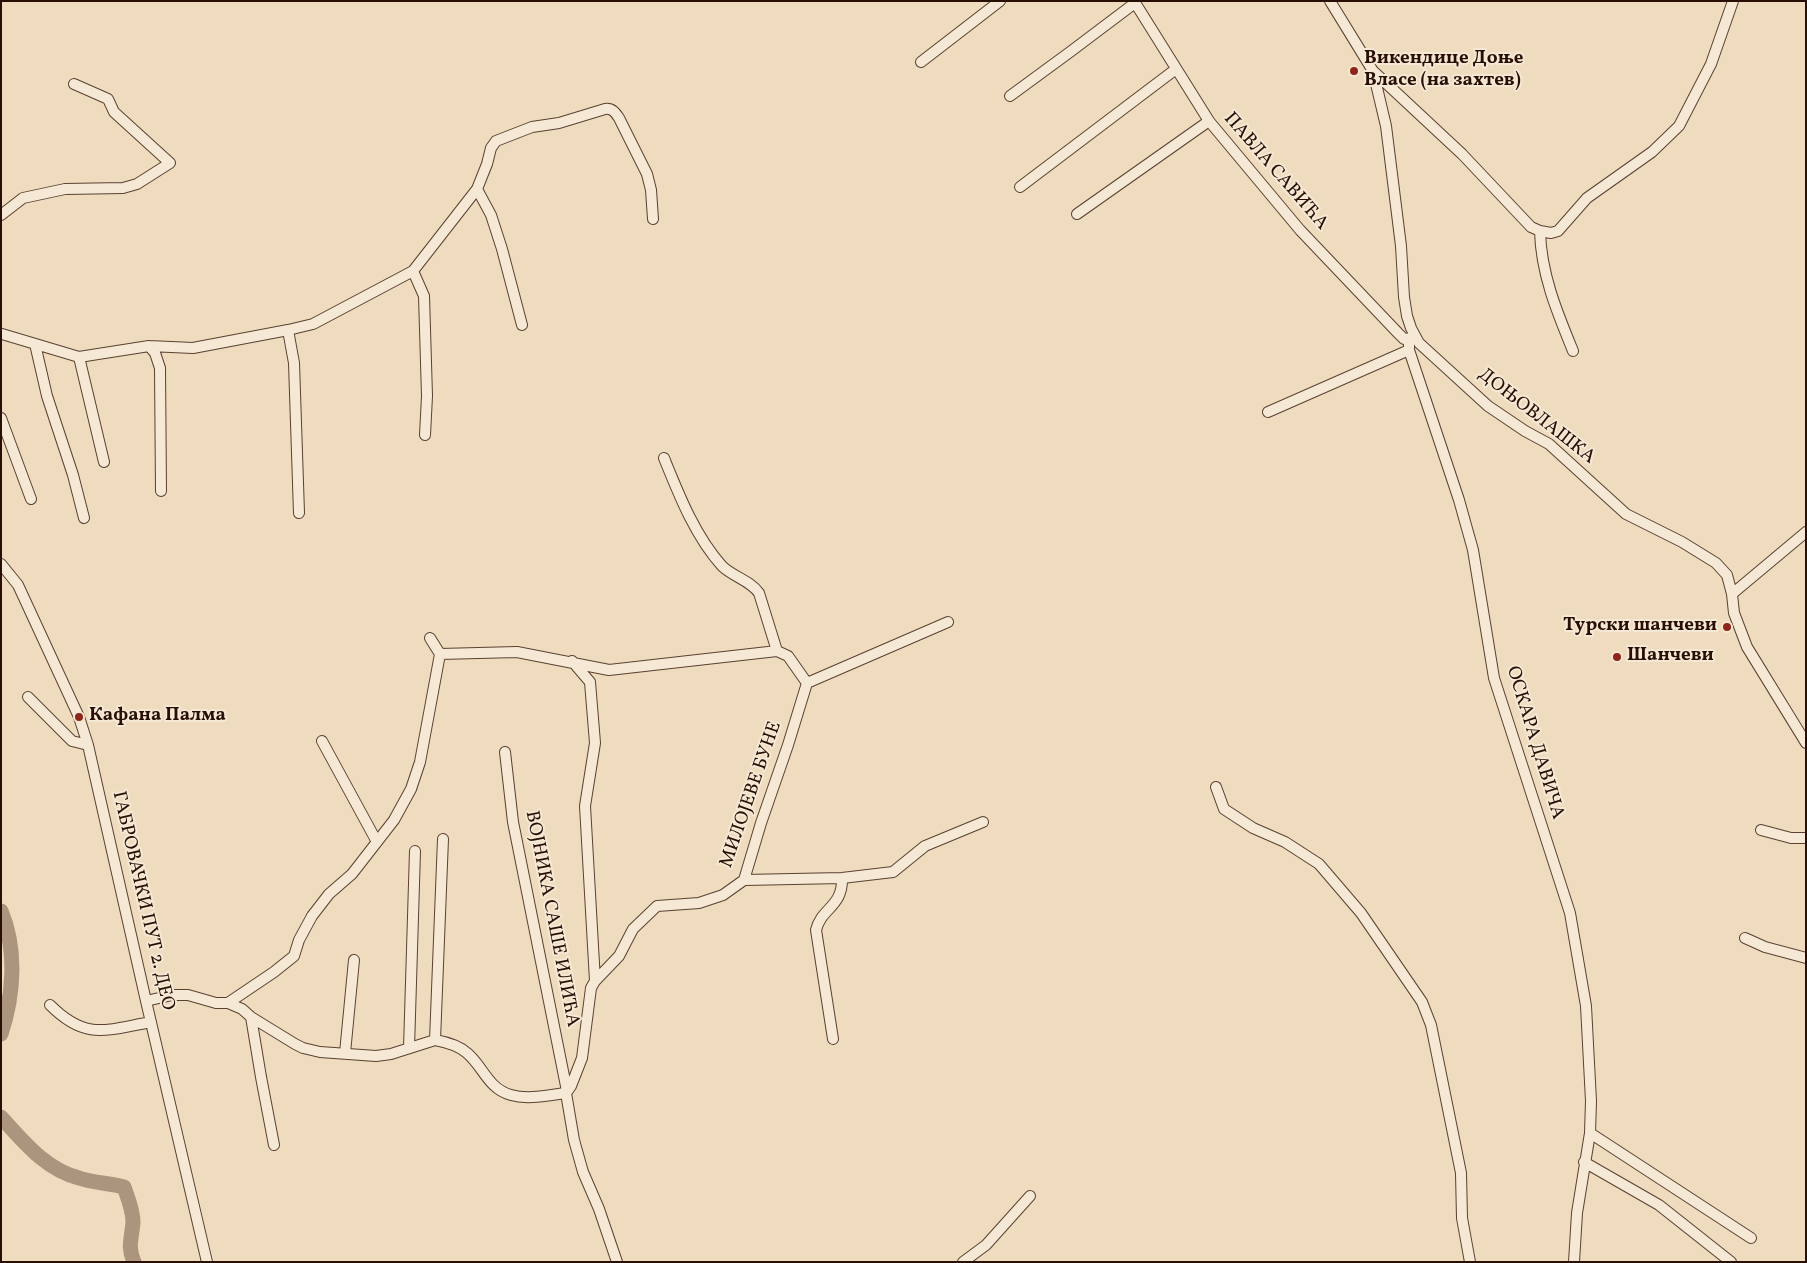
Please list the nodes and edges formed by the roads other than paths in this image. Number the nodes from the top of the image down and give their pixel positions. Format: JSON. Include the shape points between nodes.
{"nodes":[{"id":1,"x":1000,"y":1,"type":"edge"},
{"id":2,"x":1330,"y":1,"type":"edge"},
{"id":3,"x":1732,"y":1,"type":"edge"},
{"id":4,"x":1134,"y":2,"type":"edge"},
{"id":5,"x":920,"y":62,"type":"dead end"},
{"id":6,"x":1176,"y":69,"type":"junction"},
{"id":7,"x":1372,"y":71,"type":"junction"},
{"id":8,"x":74,"y":84,"type":"dead end"},
{"id":9,"x":1010,"y":96,"type":"dead end"},
{"id":10,"x":1209,"y":121,"type":"junction"},
{"id":11,"x":1020,"y":188,"type":"dead end"},
{"id":12,"x":477,"y":189,"type":"junction"},
{"id":13,"x":1077,"y":214,"type":"dead end"},
{"id":14,"x":1,"y":215,"type":"edge"},
{"id":15,"x":653,"y":219,"type":"dead end"},
{"id":16,"x":1540,"y":231,"type":"junction"},
{"id":17,"x":413,"y":271,"type":"junction"},
{"id":18,"x":522,"y":325,"type":"dead end"},
{"id":19,"x":288,"y":330,"type":"junction"},
{"id":20,"x":1,"y":335,"type":"edge"},
{"id":21,"x":1411,"y":342,"type":"junction"},
{"id":22,"x":35,"y":344,"type":"junction"},
{"id":23,"x":149,"y":346,"type":"junction"},
{"id":24,"x":1573,"y":351,"type":"dead end"},
{"id":25,"x":79,"y":357,"type":"junction"},
{"id":26,"x":1268,"y":412,"type":"dead end"},
{"id":27,"x":1,"y":418,"type":"edge"},
{"id":28,"x":424,"y":435,"type":"dead end"},
{"id":29,"x":664,"y":458,"type":"dead end"},
{"id":30,"x":104,"y":462,"type":"dead end"},
{"id":31,"x":161,"y":491,"type":"dead end"},
{"id":32,"x":31,"y":498,"type":"dead end"},
{"id":33,"x":299,"y":513,"type":"dead end"},
{"id":34,"x":84,"y":518,"type":"dead end"},
{"id":35,"x":1806,"y":532,"type":"edge"},
{"id":36,"x":1,"y":564,"type":"edge"},
{"id":37,"x":1732,"y":594,"type":"junction"},
{"id":38,"x":948,"y":622,"type":"dead end"},
{"id":39,"x":430,"y":638,"type":"dead end"},
{"id":40,"x":777,"y":652,"type":"junction"},
{"id":41,"x":440,"y":654,"type":"junction"},
{"id":42,"x":572,"y":661,"type":"junction"},
{"id":43,"x":807,"y":683,"type":"junction"},
{"id":44,"x":28,"y":698,"type":"dead end"},
{"id":45,"x":322,"y":741,"type":"dead end"},
{"id":46,"x":1806,"y":743,"type":"edge"},
{"id":47,"x":88,"y":745,"type":"junction"},
{"id":48,"x":505,"y":752,"type":"dead end"},
{"id":49,"x":1216,"y":787,"type":"dead end"},
{"id":50,"x":983,"y":822,"type":"dead end"},
{"id":51,"x":1762,"y":830,"type":"dead end"},
{"id":52,"x":1806,"y":838,"type":"edge"},
{"id":53,"x":443,"y":839,"type":"dead end"},
{"id":54,"x":377,"y":842,"type":"junction"},
{"id":55,"x":415,"y":850,"type":"dead end"},
{"id":56,"x":842,"y":878,"type":"junction"},
{"id":57,"x":744,"y":880,"type":"junction"},
{"id":58,"x":1745,"y":938,"type":"dead end"},
{"id":59,"x":1806,"y":958,"type":"edge"},
{"id":60,"x":354,"y":960,"type":"dead end"},
{"id":61,"x":595,"y":981,"type":"junction"},
{"id":62,"x":146,"y":1001,"type":"junction"},
{"id":63,"x":228,"y":1003,"type":"junction"},
{"id":64,"x":50,"y":1005,"type":"dead end"},
{"id":65,"x":251,"y":1017,"type":"junction"},
{"id":66,"x":151,"y":1022,"type":"junction"},
{"id":67,"x":833,"y":1039,"type":"dead end"},
{"id":68,"x":435,"y":1040,"type":"junction"},
{"id":69,"x":409,"y":1048,"type":"junction"},
{"id":70,"x":345,"y":1053,"type":"junction"},
{"id":71,"x":568,"y":1090,"type":"junction"},
{"id":72,"x":1590,"y":1133,"type":"junction"},
{"id":73,"x":274,"y":1145,"type":"dead end"},
{"id":74,"x":1584,"y":1162,"type":"junction"},
{"id":75,"x":1030,"y":1196,"type":"dead end"},
{"id":76,"x":1752,"y":1238,"type":"dead end"},
{"id":77,"x":207,"y":1262,"type":"edge"},
{"id":78,"x":617,"y":1262,"type":"edge"},
{"id":79,"x":963,"y":1262,"type":"edge"},
{"id":80,"x":1470,"y":1262,"type":"edge"},
{"id":81,"x":1574,"y":1262,"type":"edge"},
{"id":82,"x":1731,"y":1262,"type":"edge"}],
"edges":[{"from":1,"to":5,"type":"street"},
{"from":2,"to":7,"type":"street","name":"ДОЊОВЛАШКА"},
{"from":3,"to":16,"type":"street","via":[[1711,64],[1679,126],[1652,152],[1587,198],[1558,231]]},
{"from":4,"to":6,"type":"street","name":"ПАВЛА САВИЋА"},
{"from":4,"to":9,"type":"street"},
{"from":6,"to":10,"type":"street","name":"ПАВЛА САВИЋА"},
{"from":6,"to":11,"type":"street"},
{"from":7,"to":16,"type":"street","via":[[1462,154],[1531,227]]},
{"from":7,"to":21,"type":"street","name":"ДОЊОВЛАШКА","via":[[1386,126]]},
{"from":8,"to":14,"type":"street","via":[[108,99],[114,112],[170,162],[137,184],[109,189],[65,189],[23,198]]},
{"from":10,"to":13,"type":"street"},
{"from":10,"to":21,"type":"street","name":"ПАВЛА САВИЋА","via":[[1300,230],[1398,333]]},
{"from":12,"to":15,"type":"street","via":[[496,142],[532,128],[610,108],[619,118],[647,174]]},
{"from":12,"to":17,"type":"street"},
{"from":12,"to":18,"type":"street","via":[[491,215]]},
{"from":16,"to":24,"type":"street","via":[[1545,273]]},
{"from":17,"to":19,"type":"street","via":[[314,324]]},
{"from":17,"to":28,"type":"street","via":[[424,296]]},
{"from":19,"to":23,"type":"street","via":[[193,348]]},
{"from":19,"to":33,"type":"street","via":[[294,363]]},
{"from":20,"to":22,"type":"street"},
{"from":21,"to":26,"type":"street"},
{"from":21,"to":37,"type":"street","name":"ДОЊОВЛАШКА","via":[[1419,343],[1488,406],[1549,444],[1626,514],[1716,563],[1727,576]]},
{"from":21,"to":72,"type":"street","name":"ОСКАРА ДАВИЧА","via":[[1473,550],[1494,678],[1570,913],[1586,1006]]},
{"from":22,"to":25,"type":"street"},
{"from":22,"to":34,"type":"street","via":[[47,396]]},
{"from":23,"to":25,"type":"street"},
{"from":23,"to":31,"type":"street","via":[[160,368]]},
{"from":25,"to":30,"type":"street"},
{"from":27,"to":32,"type":"street"},
{"from":29,"to":40,"type":"street","via":[[705,544],[724,567],[754,585],[759,593]]},
{"from":35,"to":37,"type":"street"},
{"from":36,"to":47,"type":"street","name":"ГАБРОВАЧКИ ПУТ 2. ДЕО","via":[[18,586],[79,717]]},
{"from":37,"to":46,"type":"street","name":"ДОЊОВЛАШКА","via":[[1734,613],[1747,647]]},
{"from":38,"to":43,"type":"street"},
{"from":39,"to":41,"type":"street"},
{"from":40,"to":42,"type":"street","via":[[609,670]]},
{"from":40,"to":43,"type":"street","via":[[788,656]]},
{"from":41,"to":42,"type":"street","via":[[516,652]]},
{"from":41,"to":54,"type":"street","via":[[420,762],[411,789]]},
{"from":42,"to":61,"type":"street","name":"МИЛОЈЕВЕ БУНЕ","via":[[590,682],[594,743],[585,806]]},
{"from":43,"to":57,"type":"street","name":"МИЛОЈЕВЕ БУНЕ"},
{"from":44,"to":47,"type":"street","via":[[72,740]]},
{"from":45,"to":54,"type":"street"},
{"from":47,"to":62,"type":"street","name":"ГАБРОВАЧКИ ПУТ 2. ДЕО"},
{"from":48,"to":71,"type":"street","name":"ВОЈНИКА САШЕ ИЛИЋА","via":[[513,822]]},
{"from":49,"to":80,"type":"street","via":[[1224,809],[1319,864],[1361,913],[1422,1002],[1431,1025],[1461,1172],[1462,1218]]},
{"from":50,"to":56,"type":"street","via":[[925,846],[893,872]]},
{"from":51,"to":52,"type":"street","via":[[1791,838]]},
{"from":53,"to":68,"type":"street"},
{"from":54,"to":63,"type":"street","via":[[312,916],[294,956]]},
{"from":55,"to":69,"type":"street"},
{"from":56,"to":57,"type":"street"},
{"from":56,"to":67,"type":"street","via":[[839,898],[818,922],[816,930]]},
{"from":57,"to":61,"type":"street","name":"МИЛОЈЕВЕ БУНЕ","via":[[723,894],[700,903],[657,906],[633,929],[619,956]]},
{"from":58,"to":59,"type":"street"},
{"from":60,"to":70,"type":"street"},
{"from":61,"to":71,"type":"street","name":"МИЛОЈЕВЕ БУНЕ","via":[[591,988],[582,1058]]},
{"from":62,"to":63,"type":"street","via":[[188,995]]},
{"from":62,"to":66,"type":"street","name":"ГАБРОВАЧКИ ПУТ 2. ДЕО"},
{"from":63,"to":65,"type":"street"},
{"from":64,"to":66,"type":"street","via":[[63,1018],[95,1031]]},
{"from":65,"to":70,"type":"street","via":[[303,1048]]},
{"from":65,"to":73,"type":"street"},
{"from":66,"to":77,"type":"street","name":"ГАБРОВАЧКИ ПУТ 2. ДЕО"},
{"from":68,"to":69,"type":"street"},
{"from":68,"to":71,"type":"street","via":[[449,1043],[469,1054],[489,1081],[504,1093],[520,1096]]},
{"from":69,"to":70,"type":"street","via":[[376,1056]]},
{"from":71,"to":78,"type":"street","name":"ВОЈНИКА САШЕ ИЛИЋА","via":[[574,1140],[583,1172]]},
{"from":72,"to":74,"type":"street","name":"ОСКАРА ДАВИЧА"},
{"from":72,"to":76,"type":"street"},
{"from":74,"to":81,"type":"street","name":"ОСКАРА ДАВИЧА"},
{"from":74,"to":82,"type":"street","via":[[1659,1205]]},
{"from":75,"to":79,"type":"street","via":[[986,1245]]}]}
